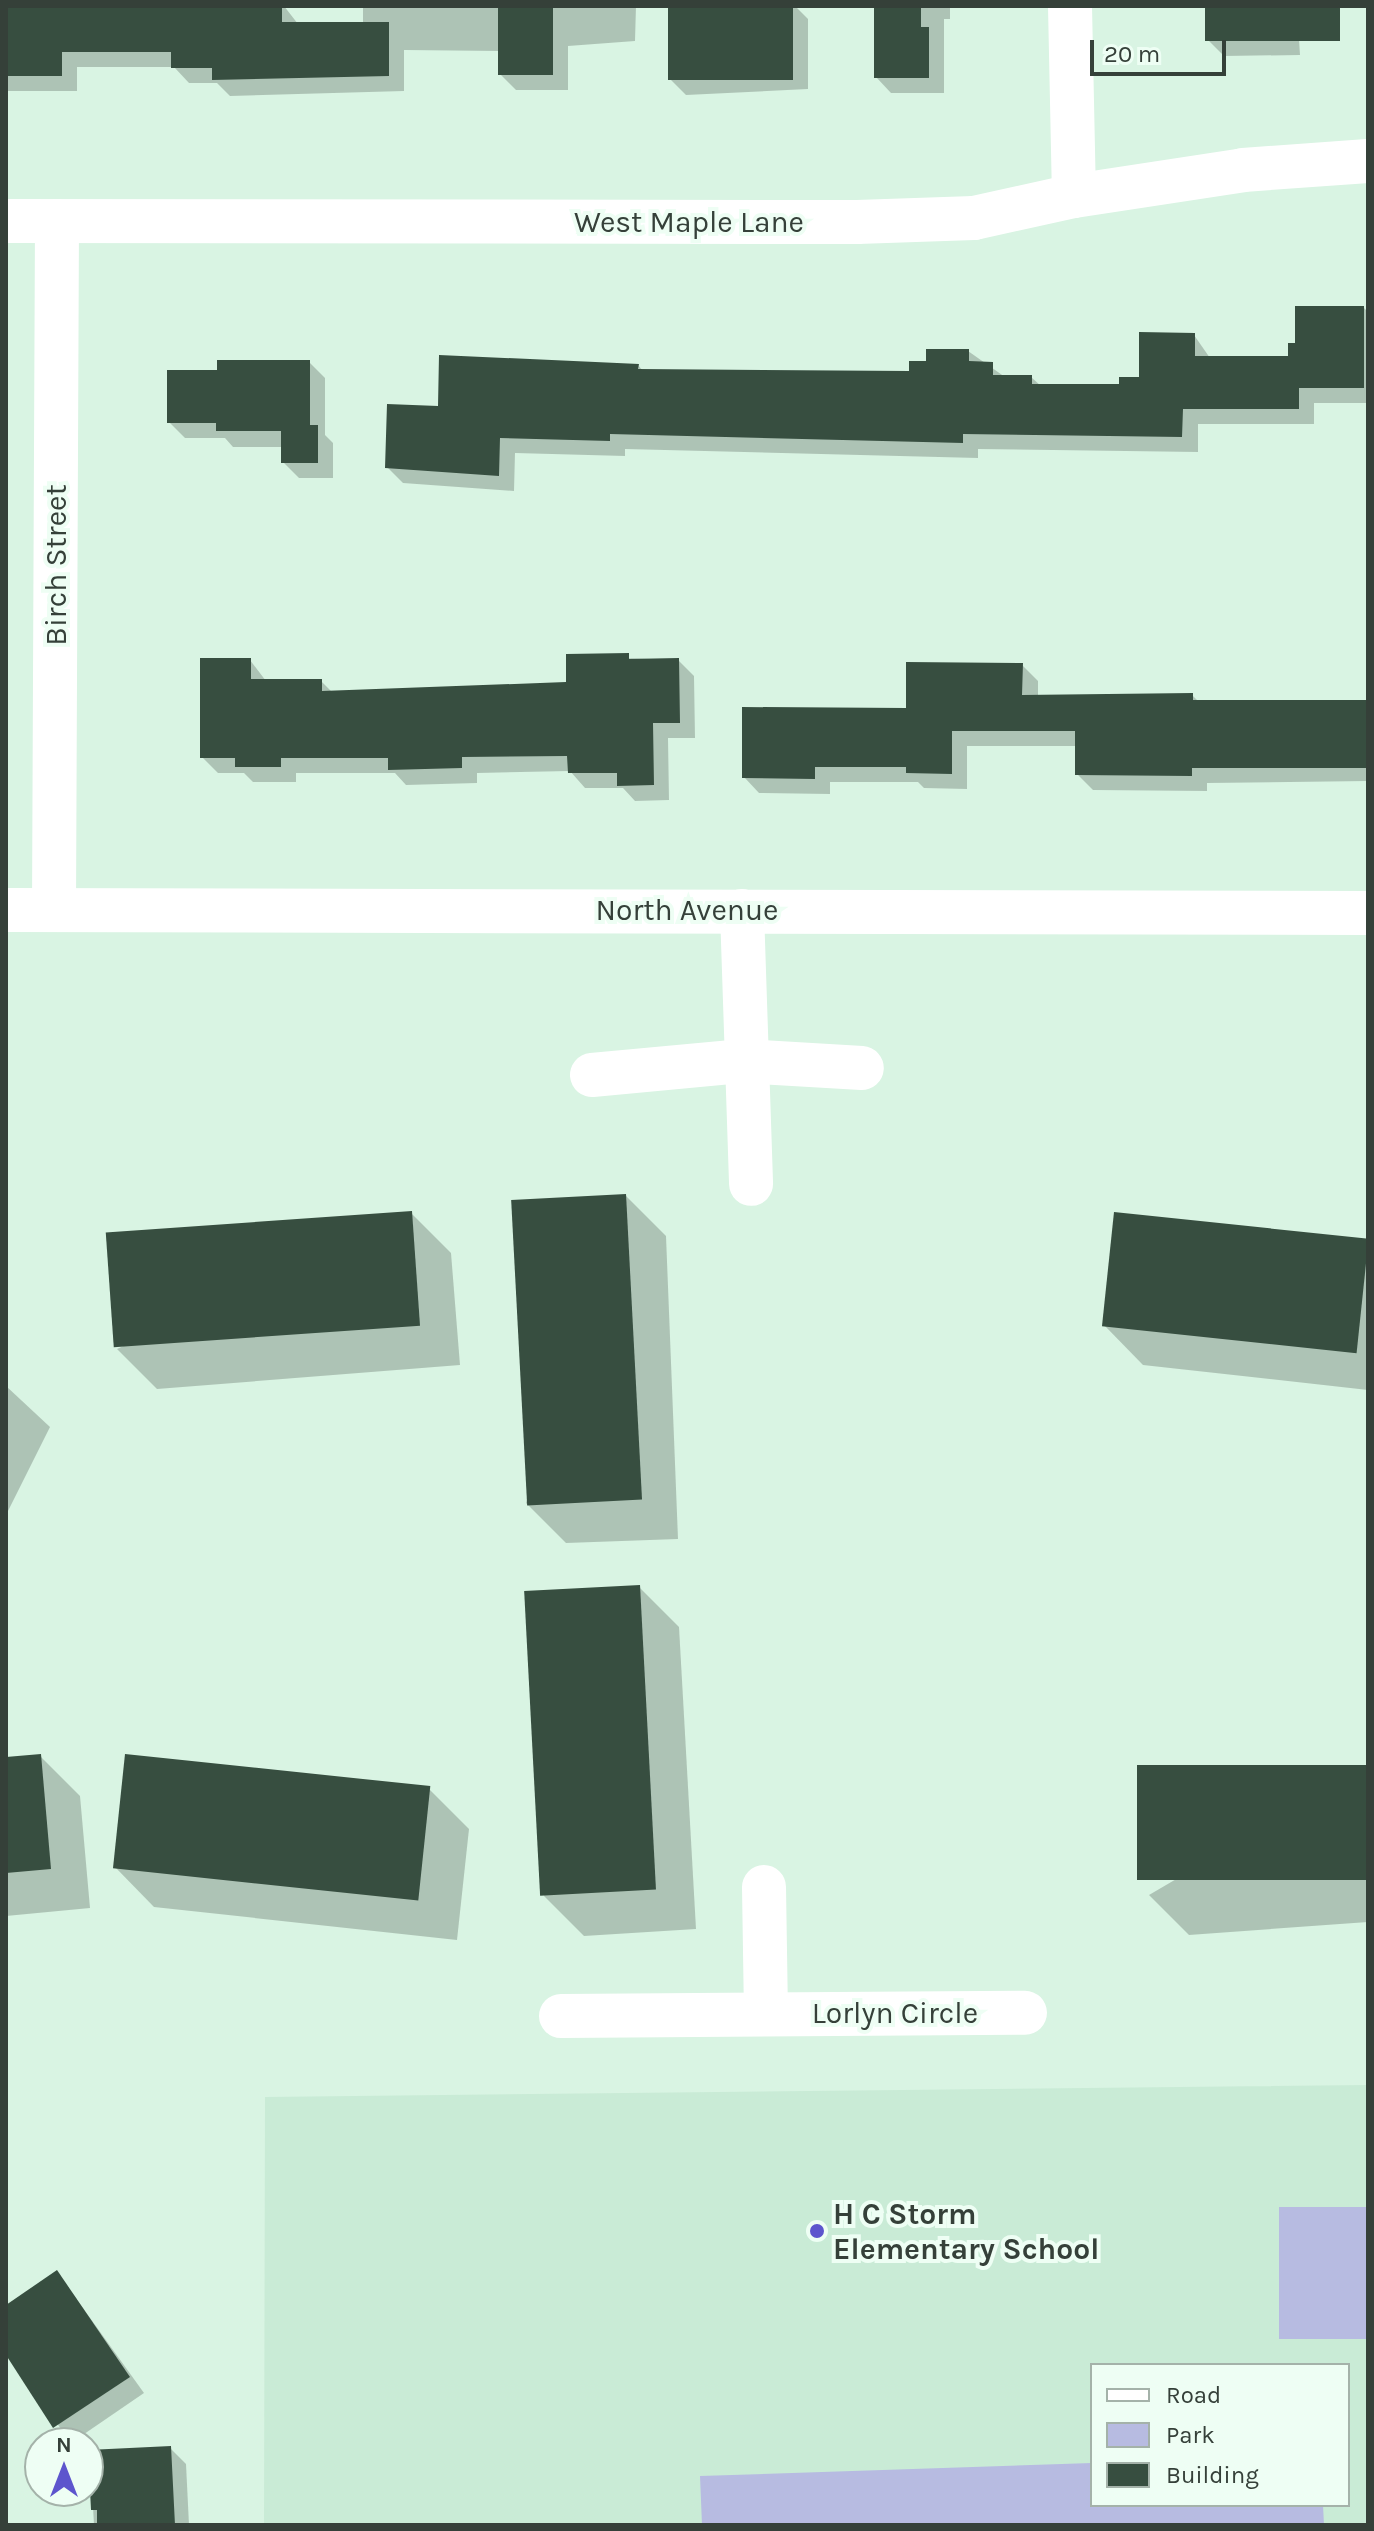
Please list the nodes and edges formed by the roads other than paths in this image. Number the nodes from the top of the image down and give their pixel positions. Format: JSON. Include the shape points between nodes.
{"nodes":[{"id":1,"x":1070,"y":6,"type":"edge"},
{"id":2,"x":1368,"y":161,"type":"edge"},
{"id":3,"x":1074,"y":196,"type":"junction"},
{"id":4,"x":6,"y":221,"type":"edge"},
{"id":5,"x":57,"y":221,"type":"junction"},
{"id":6,"x":54,"y":909,"type":"junction"},
{"id":7,"x":6,"y":910,"type":"edge"},
{"id":8,"x":742,"y":911,"type":"junction"},
{"id":9,"x":1368,"y":913,"type":"edge"},
{"id":10,"x":743,"y":1061,"type":"junction"},
{"id":11,"x":862,"y":1068,"type":"dead end"},
{"id":12,"x":592,"y":1075,"type":"dead end"},
{"id":13,"x":751,"y":1184,"type":"dead end"},
{"id":14,"x":764,"y":1887,"type":"dead end"},
{"id":15,"x":766,"y":2013,"type":"junction"},
{"id":16,"x":1025,"y":2013,"type":"dead end"},
{"id":17,"x":561,"y":2016,"type":"dead end"}],
"edges":[{"from":1,"to":3,"type":"street"},
{"from":2,"to":3,"type":"street","name":"West Maple Lane","via":[[1257,168]]},
{"from":3,"to":5,"type":"street","name":"West Maple Lane","via":[[974,218],[857,222]]},
{"from":4,"to":5,"type":"street","name":"West Maple Lane"},
{"from":5,"to":6,"type":"street","name":"Birch Street"},
{"from":6,"to":7,"type":"street","name":"North Avenue"},
{"from":6,"to":8,"type":"street","name":"North Avenue"},
{"from":8,"to":9,"type":"street","name":"North Avenue"},
{"from":8,"to":10,"type":"street"},
{"from":10,"to":11,"type":"street"},
{"from":10,"to":12,"type":"street"},
{"from":10,"to":13,"type":"street"},
{"from":14,"to":15,"type":"street"},
{"from":15,"to":16,"type":"street","name":"Lorlyn Circle"},
{"from":15,"to":17,"type":"street","name":"Lorlyn Circle"}]}
